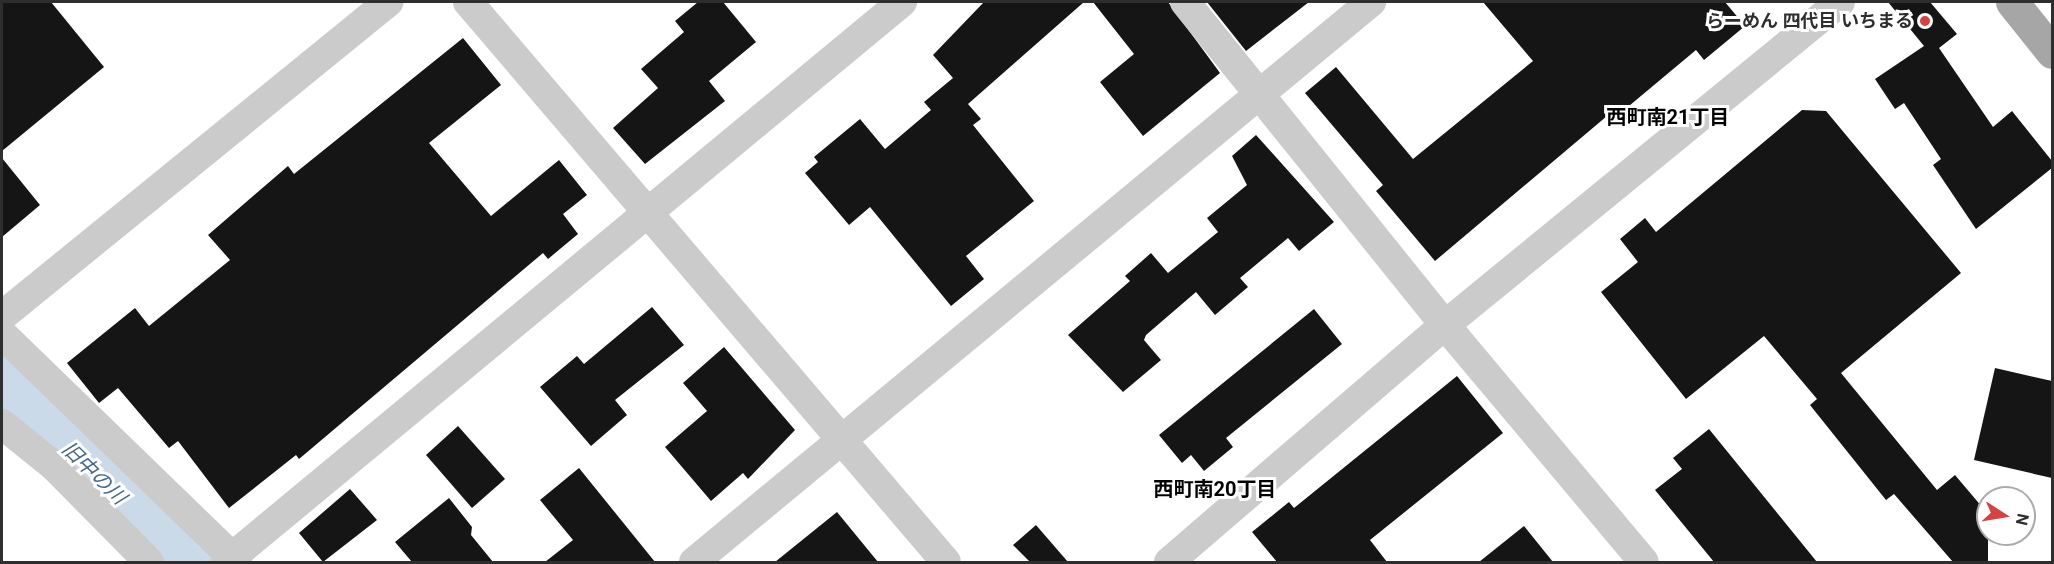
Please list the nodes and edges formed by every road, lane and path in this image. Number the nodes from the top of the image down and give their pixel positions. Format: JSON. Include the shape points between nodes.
{"nodes":[{"id":1,"x":389,"y":2,"type":"edge"},
{"id":2,"x":468,"y":2,"type":"edge"},
{"id":3,"x":902,"y":2,"type":"edge"},
{"id":4,"x":1185,"y":2,"type":"edge"},
{"id":5,"x":1371,"y":2,"type":"edge"},
{"id":6,"x":1840,"y":2,"type":"edge"},
{"id":7,"x":2012,"y":2,"type":"edge"},
{"id":8,"x":2052,"y":52,"type":"edge"},
{"id":9,"x":1261,"y":94,"type":"junction"},
{"id":10,"x":647,"y":214,"type":"junction"},
{"id":11,"x":2,"y":316,"type":"edge"},
{"id":12,"x":1445,"y":325,"type":"junction"},
{"id":13,"x":2,"y":334,"type":"edge"},
{"id":14,"x":2,"y":424,"type":"edge"},
{"id":15,"x":840,"y":442,"type":"junction"},
{"id":16,"x":232,"y":561,"type":"edge"},
{"id":17,"x":149,"y":562,"type":"edge"},
{"id":18,"x":694,"y":562,"type":"edge"},
{"id":19,"x":946,"y":562,"type":"edge"},
{"id":20,"x":1169,"y":562,"type":"edge"},
{"id":21,"x":1644,"y":562,"type":"edge"}],
"edges":[{"from":1,"to":11,"type":"street"},
{"from":2,"to":10,"type":"street"},
{"from":3,"to":10,"type":"street"},
{"from":4,"to":9,"type":"street"},
{"from":5,"to":9,"type":"street"},
{"from":6,"to":12,"type":"street"},
{"from":7,"to":8,"type":"main road"},
{"from":9,"to":12,"type":"street"},
{"from":9,"to":15,"type":"street"},
{"from":10,"to":15,"type":"street"},
{"from":10,"to":16,"type":"street"},
{"from":12,"to":20,"type":"street"},
{"from":12,"to":21,"type":"street"},
{"from":13,"to":16,"type":"street"},
{"from":14,"to":17,"type":"street","via":[[54,466]]},
{"from":15,"to":18,"type":"street"},
{"from":15,"to":19,"type":"street"}]}
